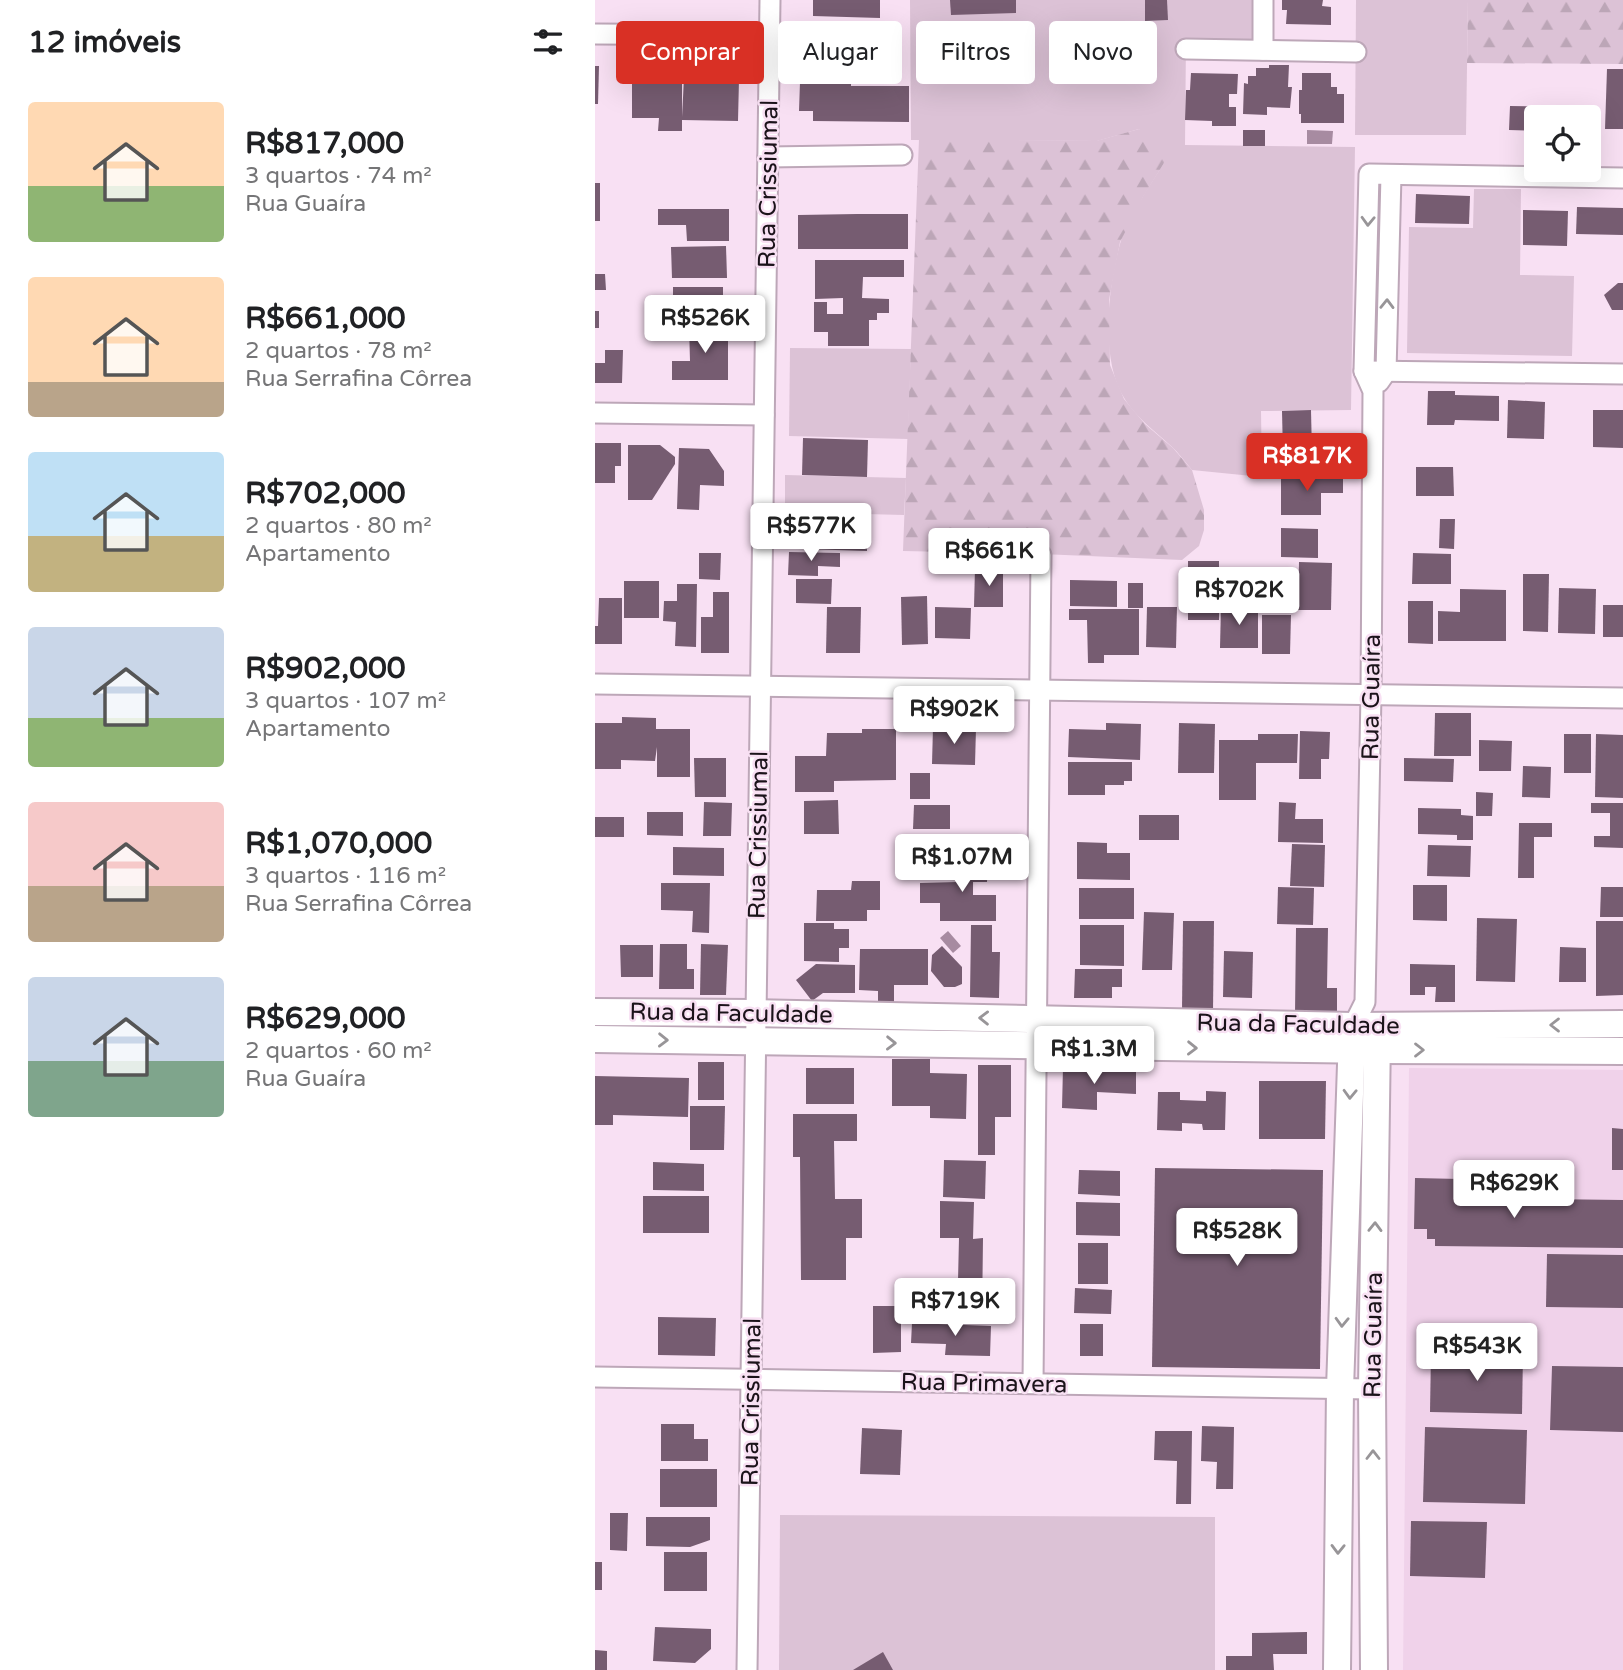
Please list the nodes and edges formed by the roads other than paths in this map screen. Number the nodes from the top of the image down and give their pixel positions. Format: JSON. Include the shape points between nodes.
{"nodes":[{"id":1,"x":770,"y":0,"type":"edge"},
{"id":2,"x":1263,"y":0,"type":"edge"},
{"id":3,"x":595,"y":34,"type":"edge"},
{"id":4,"x":770,"y":35,"type":"junction"},
{"id":5,"x":1186,"y":49,"type":"dead end"},
{"id":6,"x":1263,"y":50,"type":"junction"},
{"id":7,"x":1356,"y":52,"type":"dead end"},
{"id":8,"x":902,"y":155,"type":"dead end"},
{"id":9,"x":768,"y":157,"type":"junction"},
{"id":10,"x":1391,"y":175,"type":"junction"},
{"id":11,"x":1623,"y":178,"type":"edge"},
{"id":12,"x":1364,"y":372,"type":"junction"},
{"id":13,"x":1385,"y":372,"type":"junction"},
{"id":14,"x":1623,"y":374,"type":"edge"},
{"id":15,"x":1373,"y":391,"type":"junction"},
{"id":16,"x":595,"y":413,"type":"edge"},
{"id":17,"x":764,"y":415,"type":"junction"},
{"id":18,"x":1041,"y":555,"type":"dead end"},
{"id":19,"x":595,"y":684,"type":"edge"},
{"id":20,"x":760,"y":686,"type":"junction"},
{"id":21,"x":1040,"y":690,"type":"junction"},
{"id":22,"x":1371,"y":694,"type":"junction"},
{"id":23,"x":1623,"y":698,"type":"edge"},
{"id":24,"x":595,"y":1012,"type":"edge"},
{"id":25,"x":755,"y":1013,"type":"junction"},
{"id":26,"x":1036,"y":1019,"type":"junction"},
{"id":27,"x":1623,"y":1024,"type":"edge"},
{"id":28,"x":1365,"y":1038,"type":"junction"},
{"id":29,"x":595,"y":1039,"type":"edge"},
{"id":30,"x":755,"y":1041,"type":"junction"},
{"id":31,"x":1036,"y":1045,"type":"junction"},
{"id":32,"x":1623,"y":1051,"type":"edge"},
{"id":33,"x":595,"y":1377,"type":"edge"},
{"id":34,"x":751,"y":1379,"type":"junction"},
{"id":35,"x":1033,"y":1383,"type":"junction"},
{"id":36,"x":1340,"y":1389,"type":"junction"},
{"id":37,"x":1372,"y":1389,"type":"junction"},
{"id":38,"x":747,"y":1670,"type":"edge"},
{"id":39,"x":1337,"y":1670,"type":"edge"},
{"id":40,"x":1374,"y":1670,"type":"edge"}],
"edges":[{"from":1,"to":4,"type":"street","name":"Rua Crissiumal"},
{"from":2,"to":6,"type":"street"},
{"from":3,"to":4,"type":"street"},
{"from":4,"to":9,"type":"street","name":"Rua Crissiumal"},
{"from":5,"to":6,"type":"street"},
{"from":6,"to":7,"type":"street"},
{"from":8,"to":9,"type":"street"},
{"from":9,"to":17,"type":"street","name":"Rua Crissiumal"},
{"from":10,"to":11,"type":"street"},
{"from":10,"to":12,"type":"street","one_way":true,"via":[[1369,174]]},
{"from":13,"to":10,"type":"street","one_way":true},
{"from":12,"to":13,"type":"street"},
{"from":12,"to":15,"type":"street","name":"Rua Guaíra"},
{"from":13,"to":14,"type":"street"},
{"from":13,"to":15,"type":"street"},
{"from":15,"to":22,"type":"street","name":"Rua Guaíra"},
{"from":16,"to":17,"type":"street"},
{"from":17,"to":20,"type":"street","name":"Rua Crissiumal"},
{"from":18,"to":21,"type":"street"},
{"from":19,"to":20,"type":"street"},
{"from":20,"to":21,"type":"street"},
{"from":20,"to":25,"type":"street","name":"Rua Crissiumal"},
{"from":21,"to":22,"type":"street"},
{"from":21,"to":26,"type":"street"},
{"from":22,"to":23,"type":"street"},
{"from":22,"to":28,"type":"street","name":"Rua Guaíra"},
{"from":24,"to":25,"type":"street","name":"Rua da Faculdade"},
{"from":26,"to":25,"type":"street","name":"Rua da Faculdade","one_way":true},
{"from":25,"to":30,"type":"street","name":"Rua Crissiumal"},
{"from":26,"to":28,"type":"street","name":"Rua da Faculdade"},
{"from":26,"to":31,"type":"street"},
{"from":27,"to":28,"type":"street","name":"Rua da Faculdade","one_way":true},
{"from":31,"to":28,"type":"street","name":"Rua da Faculdade","one_way":true},
{"from":28,"to":32,"type":"street","name":"Rua da Faculdade","one_way":true},
{"from":28,"to":36,"type":"street","name":"Rua Guaíra","one_way":true},
{"from":37,"to":28,"type":"street","name":"Rua Guaíra","one_way":true},
{"from":29,"to":30,"type":"street","name":"Rua da Faculdade","one_way":true},
{"from":30,"to":31,"type":"street","name":"Rua da Faculdade","one_way":true},
{"from":30,"to":34,"type":"street","name":"Rua Crissiumal"},
{"from":31,"to":35,"type":"street"},
{"from":33,"to":34,"type":"street","name":"Rua Primavera"},
{"from":34,"to":35,"type":"street","name":"Rua Primavera"},
{"from":34,"to":38,"type":"street","name":"Rua Crissiumal"},
{"from":35,"to":36,"type":"street","name":"Rua Primavera"},
{"from":36,"to":37,"type":"street","name":"Rua Primavera"},
{"from":36,"to":39,"type":"street","name":"Rua Guaíra","one_way":true},
{"from":40,"to":37,"type":"street","name":"Rua Guaíra","one_way":true}]}
